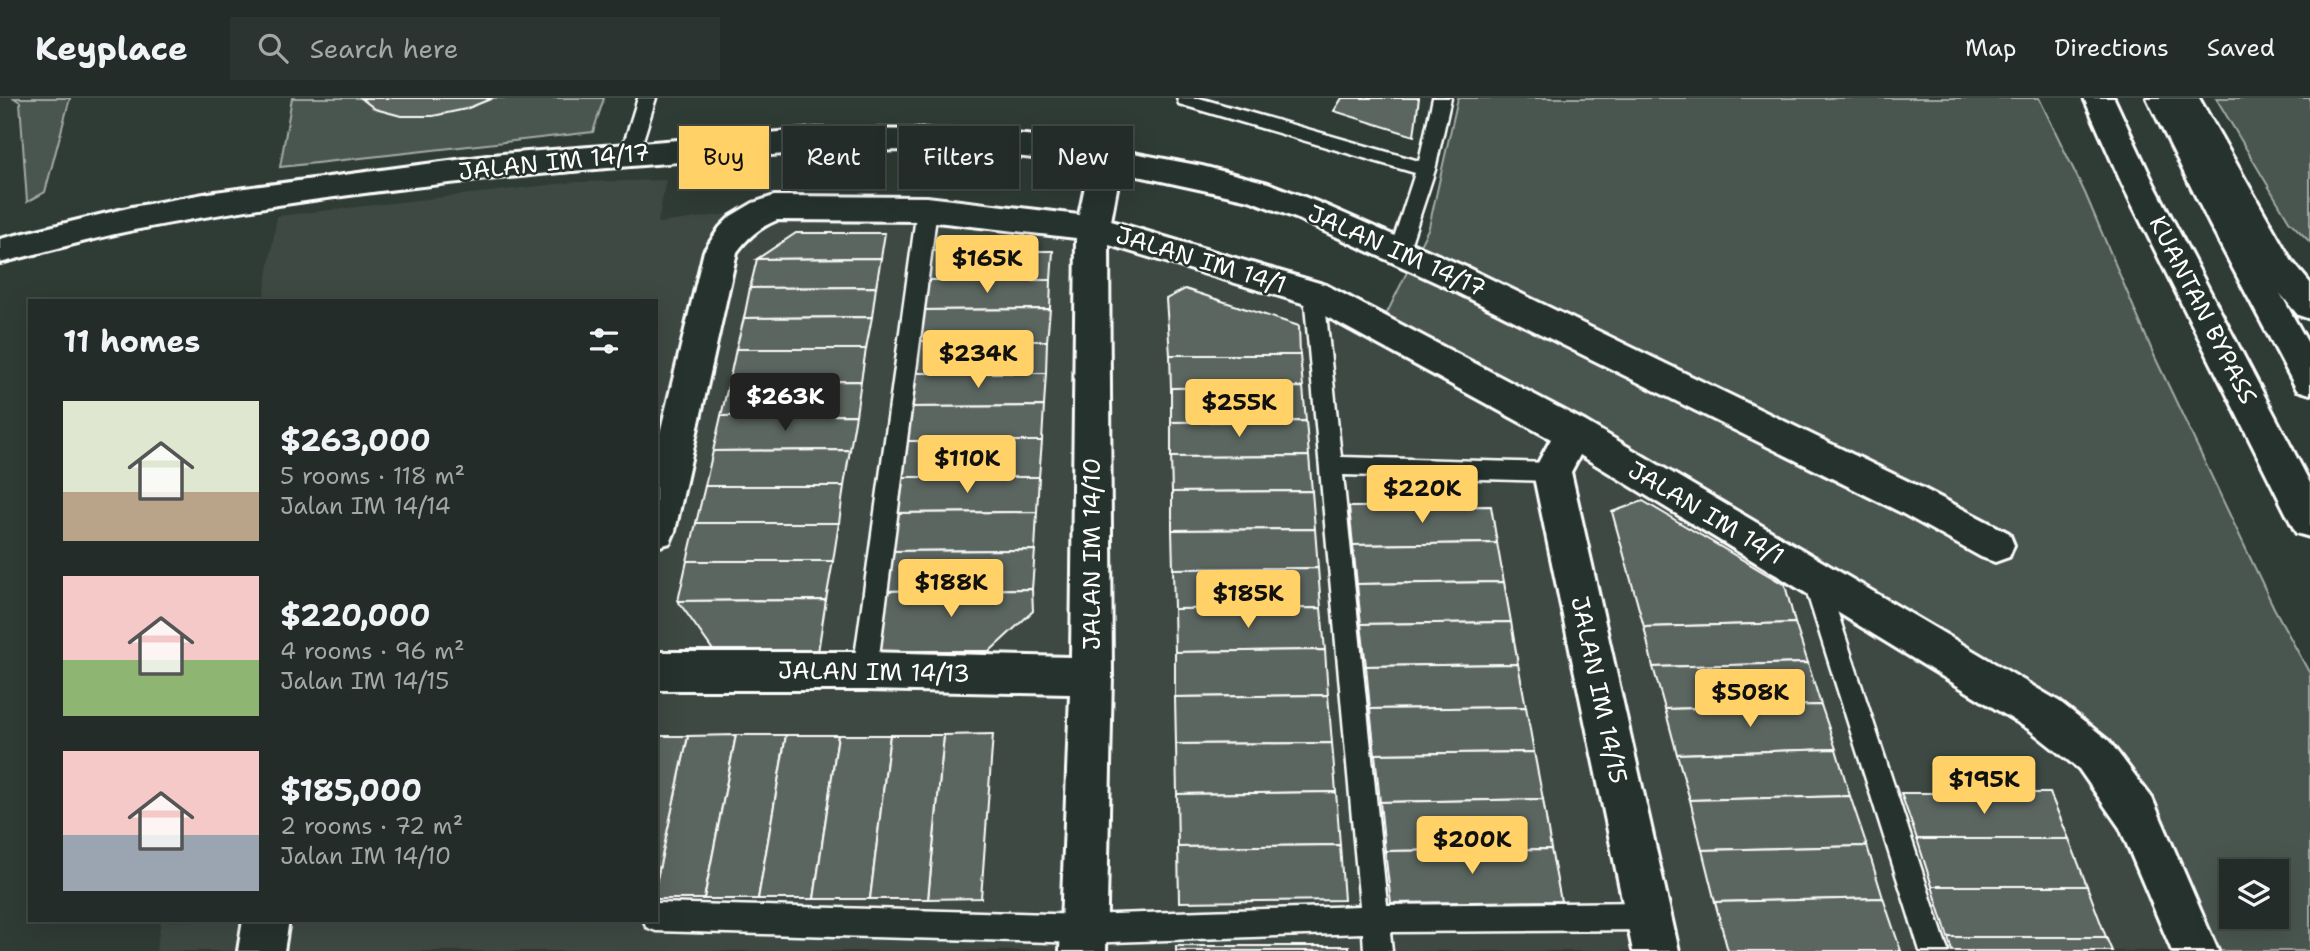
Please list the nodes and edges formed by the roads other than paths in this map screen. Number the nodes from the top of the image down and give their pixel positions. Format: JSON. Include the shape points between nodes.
{"nodes":[{"id":1,"x":647,"y":98,"type":"edge"},
{"id":2,"x":1442,"y":98,"type":"edge"},
{"id":3,"x":2099,"y":98,"type":"edge"},
{"id":4,"x":2162,"y":98,"type":"edge"},
{"id":5,"x":2184,"y":98,"type":"edge"},
{"id":6,"x":1185,"y":100,"type":"dead end"},
{"id":7,"x":1033,"y":147,"type":"edge"},
{"id":8,"x":630,"y":153,"type":"junction"},
{"id":9,"x":1133,"y":164,"type":"edge"},
{"id":10,"x":1426,"y":170,"type":"junction"},
{"id":11,"x":1101,"y":189,"type":"edge"},
{"id":12,"x":927,"y":209,"type":"junction"},
{"id":13,"x":1093,"y":228,"type":"junction"},
{"id":14,"x":1400,"y":250,"type":"junction"},
{"id":15,"x":0,"y":251,"type":"edge"},
{"id":16,"x":1314,"y":294,"type":"junction"},
{"id":17,"x":2310,"y":306,"type":"edge"},
{"id":18,"x":2310,"y":380,"type":"edge"},
{"id":19,"x":1573,"y":433,"type":"junction"},
{"id":20,"x":1332,"y":466,"type":"junction"},
{"id":21,"x":1552,"y":472,"type":"junction"},
{"id":22,"x":2310,"y":521,"type":"edge"},
{"id":23,"x":658,"y":522,"type":"edge"},
{"id":24,"x":1995,"y":545,"type":"dead end"},
{"id":25,"x":1814,"y":577,"type":"junction"},
{"id":26,"x":658,"y":671,"type":"edge"},
{"id":27,"x":865,"y":671,"type":"junction"},
{"id":28,"x":1091,"y":676,"type":"junction"},
{"id":29,"x":658,"y":917,"type":"edge"},
{"id":30,"x":1375,"y":919,"type":"junction"},
{"id":31,"x":266,"y":922,"type":"edge"},
{"id":32,"x":1652,"y":934,"type":"edge"},
{"id":33,"x":1084,"y":940,"type":"edge"},
{"id":34,"x":261,"y":951,"type":"edge"},
{"id":35,"x":1378,"y":951,"type":"edge"},
{"id":36,"x":1934,"y":951,"type":"edge"},
{"id":37,"x":2195,"y":951,"type":"edge"}],
"edges":[{"from":1,"to":8,"type":"lane"},
{"from":2,"to":10,"type":"lane"},
{"from":3,"to":22,"type":"main road","name":"KUANTAN BYPASS"},
{"from":4,"to":18,"type":"main road"},
{"from":5,"to":17,"type":"main road","via":[[2279,269]]},
{"from":6,"to":10,"type":"lane"},
{"from":7,"to":8,"type":"main road","name":"JALAN IM 14/17","via":[[816,140]]},
{"from":8,"to":15,"type":"main road","name":"JALAN IM 14/17","via":[[502,165],[215,204]]},
{"from":9,"to":14,"type":"main road","name":"JALAN IM 14/17","via":[[1257,191]]},
{"from":10,"to":14,"type":"lane"},
{"from":11,"to":13,"type":"main road","name":"JALAN IM 14/10"},
{"from":12,"to":13,"type":"main road","name":"JALAN IM 14/1"},
{"from":12,"to":23,"type":"main road","name":"JALAN IM 14/1","via":[[774,208],[734,230],[721,251]]},
{"from":12,"to":27,"type":"lane"},
{"from":13,"to":16,"type":"main road","name":"JALAN IM 14/1"},
{"from":13,"to":28,"type":"main road","name":"JALAN IM 14/10"},
{"from":14,"to":24,"type":"main road","name":"JALAN IM 14/17"},
{"from":16,"to":19,"type":"main road","name":"JALAN IM 14/1"},
{"from":16,"to":20,"type":"lane"},
{"from":19,"to":21,"type":"main road"},
{"from":19,"to":25,"type":"main road","name":"JALAN IM 14/1"},
{"from":20,"to":21,"type":"lane"},
{"from":20,"to":30,"type":"lane"},
{"from":21,"to":32,"type":"main road","name":"JALAN IM 14/15"},
{"from":25,"to":36,"type":"lane"},
{"from":25,"to":37,"type":"main road","name":"JALAN IM 14/1","via":[[2045,716],[2094,755],[2136,813]]},
{"from":26,"to":27,"type":"main road","name":"JALAN IM 14/13"},
{"from":27,"to":28,"type":"main road","name":"JALAN IM 14/13"},
{"from":28,"to":33,"type":"main road","name":"JALAN IM 14/10"},
{"from":29,"to":33,"type":"lane"},
{"from":30,"to":32,"type":"lane"},
{"from":30,"to":33,"type":"lane"},
{"from":30,"to":35,"type":"lane"},
{"from":31,"to":34,"type":"main road"}]}
